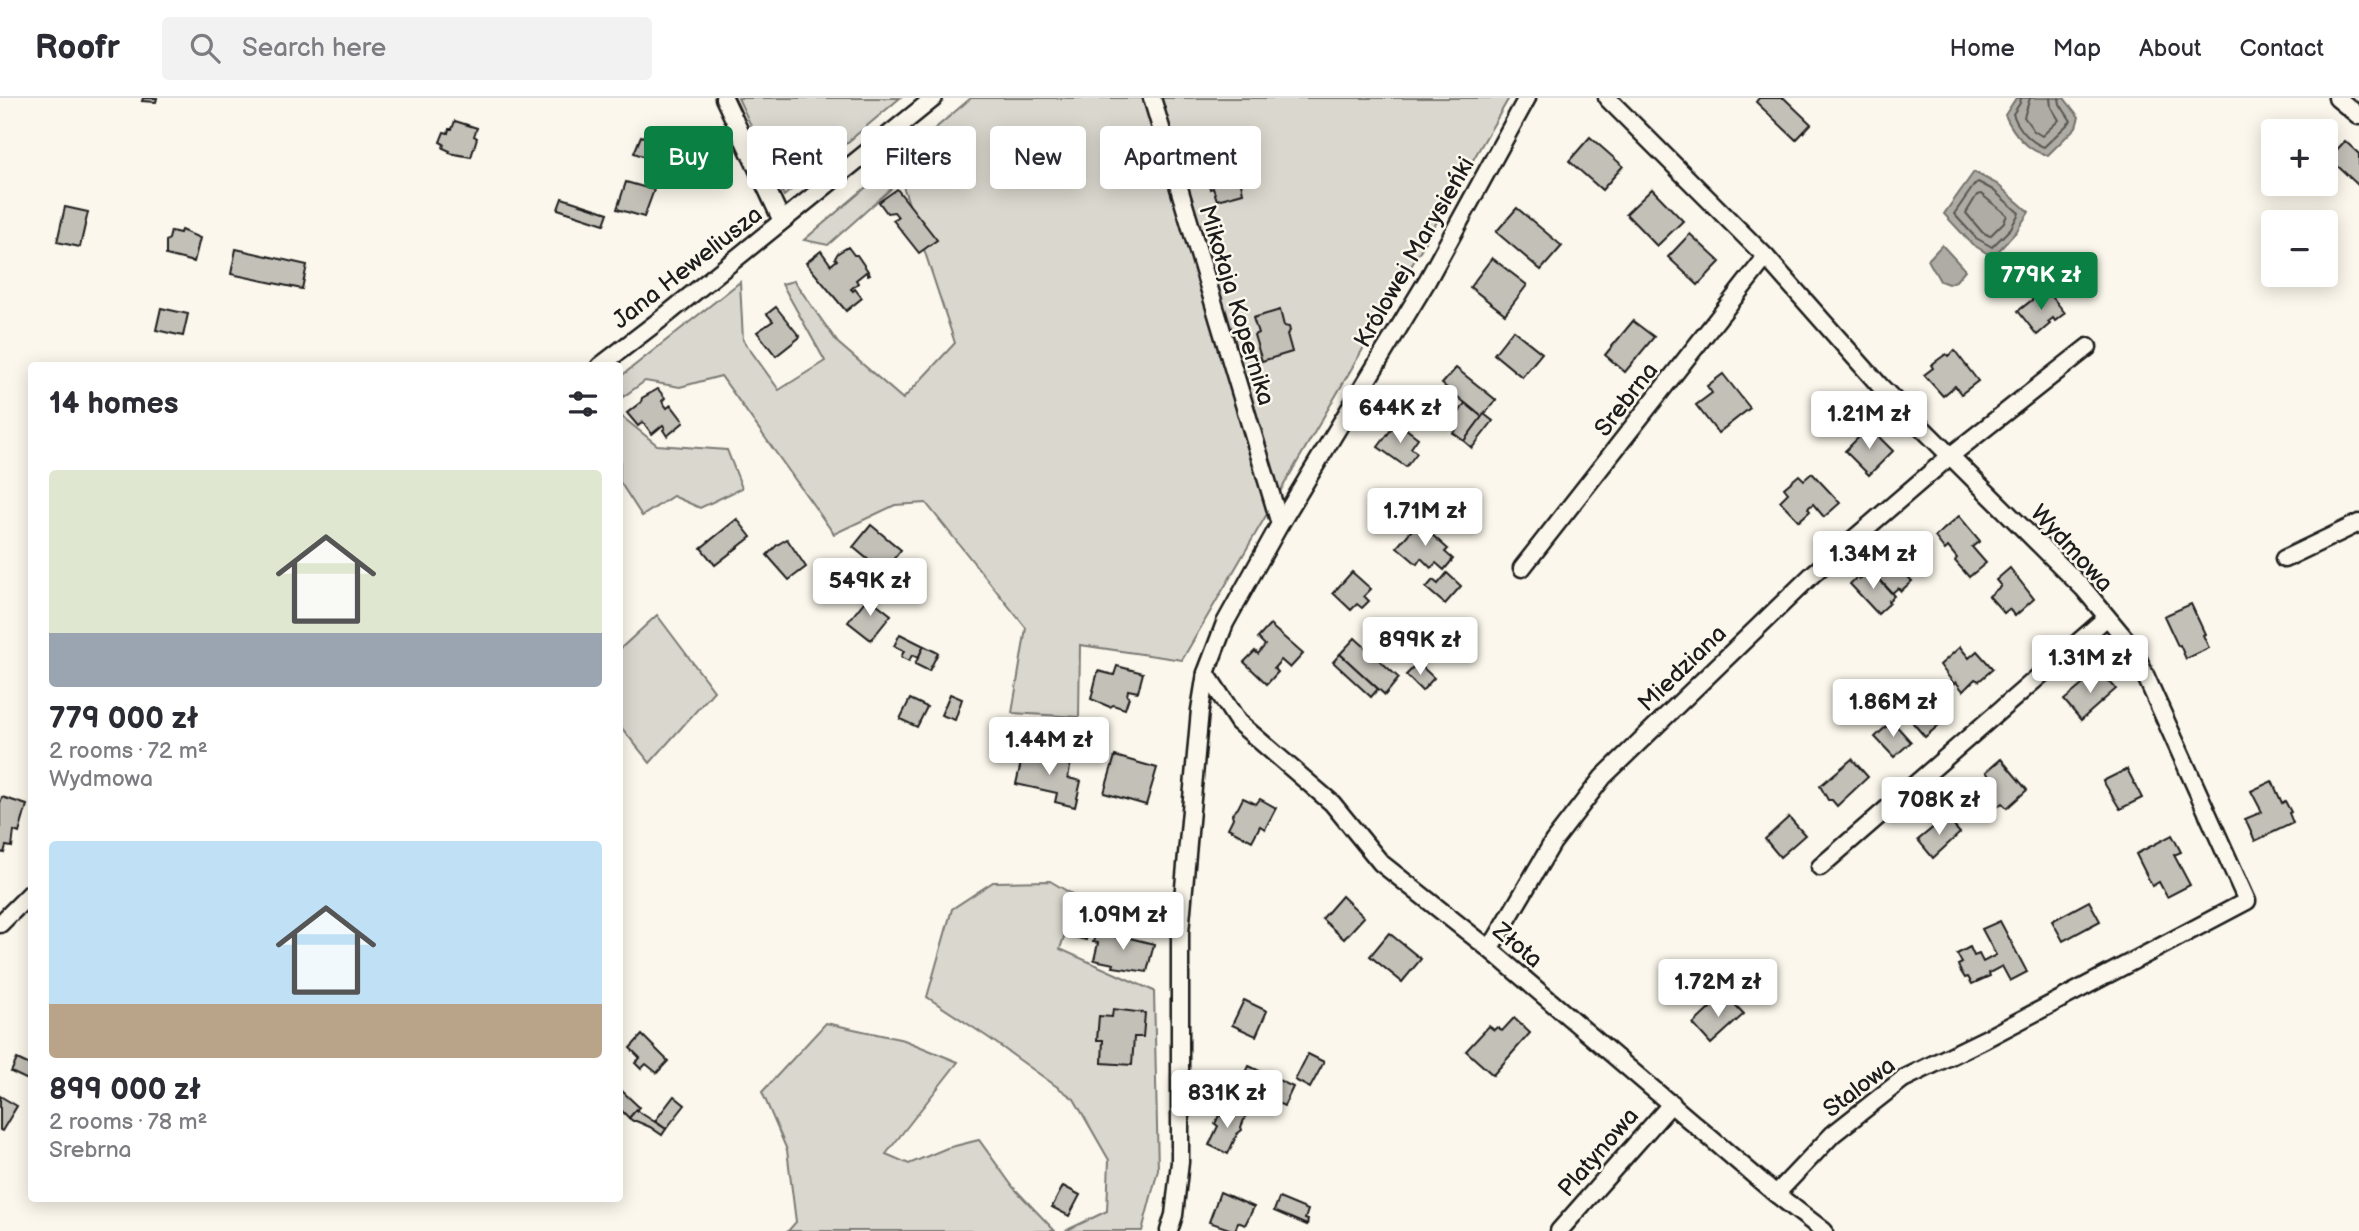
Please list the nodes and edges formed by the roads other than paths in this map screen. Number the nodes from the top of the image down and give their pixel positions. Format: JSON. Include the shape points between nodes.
{"nodes":[{"id":1,"x":724,"y":98,"type":"edge"},
{"id":2,"x":934,"y":98,"type":"edge"},
{"id":3,"x":1152,"y":98,"type":"edge"},
{"id":4,"x":1527,"y":98,"type":"edge"},
{"id":5,"x":1607,"y":98,"type":"edge"},
{"id":6,"x":2337,"y":98,"type":"edge"},
{"id":7,"x":2359,"y":116,"type":"edge"},
{"id":8,"x":782,"y":221,"type":"junction"},
{"id":9,"x":1766,"y":257,"type":"junction"},
{"id":10,"x":2088,"y":347,"type":"dead end"},
{"id":11,"x":605,"y":362,"type":"edge"},
{"id":12,"x":1950,"y":456,"type":"junction"},
{"id":13,"x":2359,"y":523,"type":"edge"},
{"id":14,"x":1280,"y":524,"type":"junction"},
{"id":15,"x":2284,"y":559,"type":"dead end"},
{"id":16,"x":1522,"y":568,"type":"dead end"},
{"id":17,"x":2106,"y":618,"type":"junction"},
{"id":18,"x":1206,"y":673,"type":"junction"},
{"id":19,"x":1820,"y":867,"type":"dead end"},
{"id":20,"x":28,"y":896,"type":"edge"},
{"id":21,"x":0,"y":924,"type":"edge"},
{"id":22,"x":1488,"y":948,"type":"junction"},
{"id":23,"x":1985,"y":1040,"type":"joint"},
{"id":24,"x":1672,"y":1104,"type":"junction"},
{"id":25,"x":1776,"y":1194,"type":"junction"},
{"id":26,"x":1169,"y":1231,"type":"edge"},
{"id":27,"x":1559,"y":1231,"type":"edge"},
{"id":28,"x":1824,"y":1231,"type":"edge"}],
"edges":[{"from":1,"to":8,"type":"street"},
{"from":2,"to":8,"type":"street","name":"Jana Heweliusza"},
{"from":3,"to":14,"type":"street","name":"Mikołaja Kopernika"},
{"from":4,"to":14,"type":"street","name":"Królowej Marysieńki","via":[[1427,281]]},
{"from":5,"to":9,"type":"street","name":"Wydmowa"},
{"from":6,"to":7,"type":"street"},
{"from":8,"to":11,"type":"street","name":"Jana Heweliusza"},
{"from":9,"to":12,"type":"street","name":"Wydmowa","via":[[1881,387]]},
{"from":9,"to":16,"type":"street","name":"Srebrna"},
{"from":10,"to":12,"type":"street","name":"Miedziana"},
{"from":12,"to":17,"type":"street","name":"Wydmowa","via":[[2083,589]]},
{"from":12,"to":22,"type":"street","name":"Miedziana","via":[[1814,573],[1603,777],[1553,842]]},
{"from":13,"to":15,"type":"street"},
{"from":14,"to":18,"type":"street","name":"Królowej Marysieńki","via":[[1225,623]]},
{"from":17,"to":19,"type":"street"},
{"from":17,"to":23,"type":"street","name":"Wydmowa","via":[[2133,648],[2247,901]]},
{"from":18,"to":22,"type":"street","name":"Złota","via":[[1238,722],[1332,803],[1381,863]]},
{"from":18,"to":26,"type":"street","name":"Królowej Marysieńki","via":[[1180,932],[1180,1161]]},
{"from":20,"to":21,"type":"street"},
{"from":22,"to":24,"type":"street","name":"Złota"},
{"from":23,"to":25,"type":"street","name":"Stalowa","via":[[1903,1079],[1833,1134]]},
{"from":24,"to":25,"type":"street","name":"Złota"},
{"from":24,"to":27,"type":"street","name":"Platynowa"},
{"from":25,"to":28,"type":"street","name":"Złota"}]}
